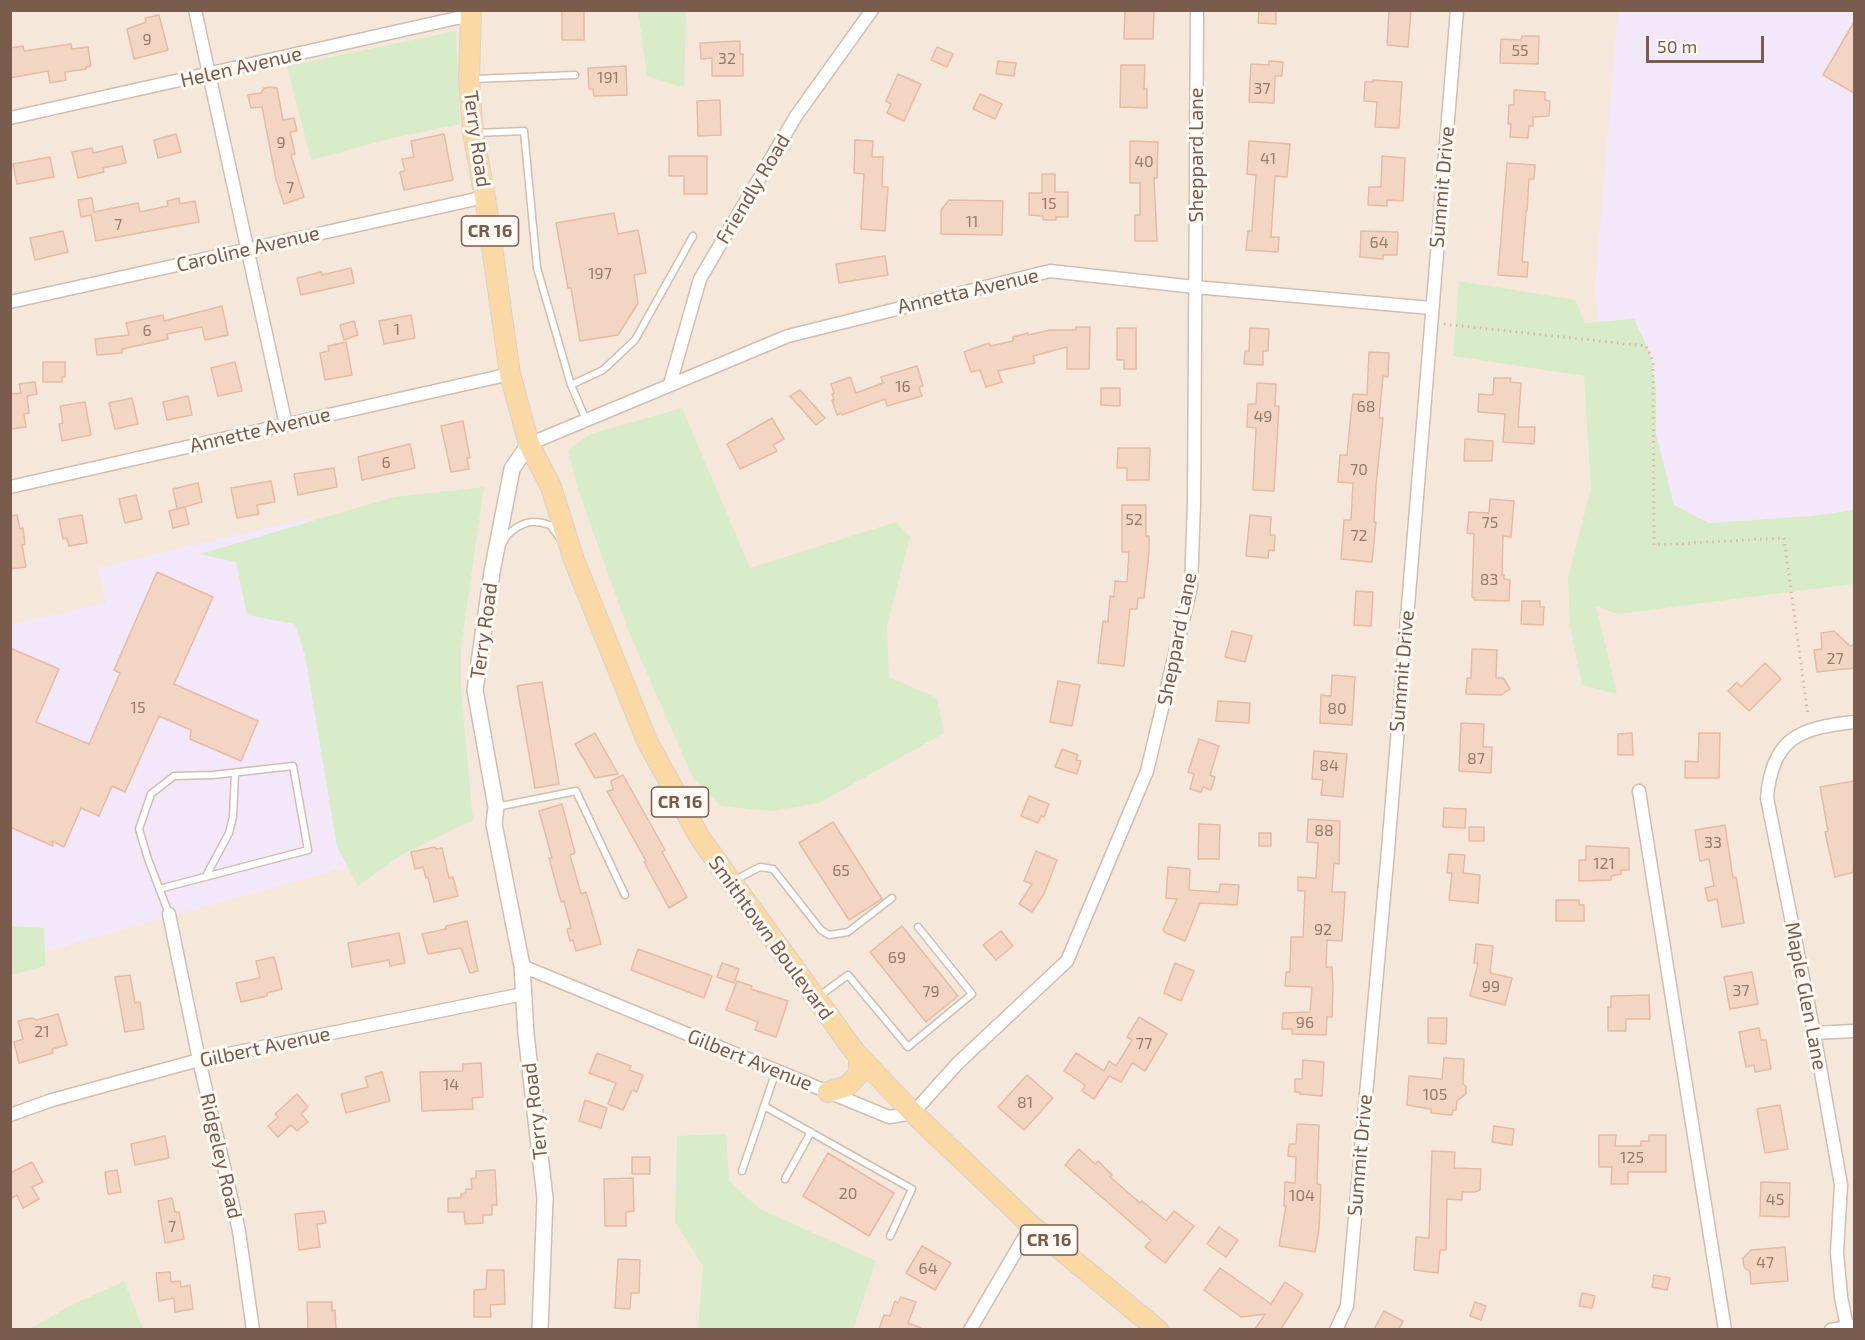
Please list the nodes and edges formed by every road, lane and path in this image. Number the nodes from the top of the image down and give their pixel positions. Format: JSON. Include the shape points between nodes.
{"nodes":[{"id":1,"x":195,"y":10,"type":"edge"},
{"id":2,"x":872,"y":10,"type":"edge"},
{"id":3,"x":1197,"y":10,"type":"edge"},
{"id":4,"x":1457,"y":10,"type":"edge"},
{"id":5,"x":471,"y":13,"type":"edge"},
{"id":6,"x":209,"y":75,"type":"junction"},
{"id":7,"x":575,"y":75,"type":"dead end"},
{"id":8,"x":469,"y":79,"type":"junction"},
{"id":9,"x":10,"y":118,"type":"edge"},
{"id":10,"x":473,"y":133,"type":"junction"},
{"id":11,"x":485,"y":197,"type":"junction"},
{"id":12,"x":693,"y":236,"type":"dead end"},
{"id":13,"x":248,"y":249,"type":"junction"},
{"id":14,"x":1195,"y":286,"type":"junction"},
{"id":15,"x":10,"y":302,"type":"edge"},
{"id":16,"x":1431,"y":308,"type":"junction"},
{"id":17,"x":1430,"y":323,"type":"junction"},
{"id":18,"x":510,"y":374,"type":"junction"},
{"id":19,"x":670,"y":384,"type":"junction"},
{"id":20,"x":572,"y":385,"type":"junction"},
{"id":21,"x":586,"y":420,"type":"junction"},
{"id":22,"x":286,"y":424,"type":"junction"},
{"id":23,"x":529,"y":444,"type":"junction"},
{"id":24,"x":10,"y":487,"type":"edge"},
{"id":25,"x":574,"y":560,"type":"junction"},
{"id":26,"x":492,"y":572,"type":"junction"},
{"id":27,"x":1854,"y":722,"type":"edge"},
{"id":28,"x":1810,"y":729,"type":"junction"},
{"id":29,"x":235,"y":773,"type":"junction"},
{"id":30,"x":1639,"y":791,"type":"dead end"},
{"id":31,"x":496,"y":807,"type":"junction"},
{"id":32,"x":206,"y":876,"type":"junction"},
{"id":33,"x":730,"y":882,"type":"junction"},
{"id":34,"x":159,"y":889,"type":"junction"},
{"id":35,"x":625,"y":895,"type":"dead end"},
{"id":36,"x":892,"y":898,"type":"dead end"},
{"id":37,"x":169,"y":914,"type":"joint"},
{"id":38,"x":918,"y":927,"type":"dead end"},
{"id":39,"x":522,"y":966,"type":"junction"},
{"id":40,"x":523,"y":994,"type":"junction"},
{"id":41,"x":815,"y":999,"type":"junction"},
{"id":42,"x":1854,"y":1030,"type":"edge"},
{"id":43,"x":1814,"y":1033,"type":"junction"},
{"id":44,"x":859,"y":1056,"type":"junction"},
{"id":45,"x":199,"y":1060,"type":"junction"},
{"id":46,"x":776,"y":1070,"type":"junction"},
{"id":47,"x":828,"y":1092,"type":"junction"},
{"id":48,"x":764,"y":1106,"type":"junction"},
{"id":49,"x":913,"y":1113,"type":"junction"},
{"id":50,"x":10,"y":1115,"type":"edge"},
{"id":51,"x":811,"y":1132,"type":"junction"},
{"id":52,"x":742,"y":1171,"type":"dead end"},
{"id":53,"x":785,"y":1179,"type":"dead end"},
{"id":54,"x":1032,"y":1226,"type":"junction"},
{"id":55,"x":890,"y":1236,"type":"dead end"},
{"id":56,"x":1850,"y":1327,"type":"edge"},
{"id":57,"x":254,"y":1329,"type":"edge"},
{"id":58,"x":540,"y":1329,"type":"edge"},
{"id":59,"x":970,"y":1329,"type":"edge"},
{"id":60,"x":1158,"y":1329,"type":"edge"},
{"id":61,"x":1336,"y":1329,"type":"edge"},
{"id":62,"x":1725,"y":1329,"type":"edge"},
{"id":63,"x":1831,"y":1329,"type":"edge"}],
"edges":[{"from":1,"to":6,"type":"street"},
{"from":2,"to":19,"type":"street","name":"Friendly Road","via":[[796,116],[700,279]]},
{"from":3,"to":14,"type":"street","name":"Sheppard Lane"},
{"from":4,"to":16,"type":"street","name":"Summit Drive"},
{"from":5,"to":6,"type":"street","name":"Helen Avenue"},
{"from":5,"to":8,"type":"main road","name":"Terry Road","number":"CR 16"},
{"from":6,"to":9,"type":"street","name":"Helen Avenue"},
{"from":6,"to":13,"type":"street"},
{"from":7,"to":8,"type":"lane"},
{"from":8,"to":10,"type":"main road","name":"Terry Road","number":"CR 16"},
{"from":10,"to":11,"type":"main road","name":"Terry Road","number":"CR 16"},
{"from":10,"to":20,"type":"lane","via":[[524,131],[537,268]]},
{"from":11,"to":13,"type":"street","name":"Caroline Avenue"},
{"from":11,"to":18,"type":"main road","name":"Terry Road","number":"CR 16"},
{"from":12,"to":20,"type":"lane","via":[[635,340],[603,370]]},
{"from":13,"to":15,"type":"street","name":"Caroline Avenue"},
{"from":13,"to":22,"type":"street"},
{"from":14,"to":16,"type":"street","name":"Annetta Avenue"},
{"from":14,"to":19,"type":"street","name":"Annetta Avenue","via":[[1050,271],[788,336]]},
{"from":14,"to":49,"type":"street","name":"Sheppard Lane","via":[[1191,587],[1147,771],[1067,961],[958,1063]]},
{"from":16,"to":17,"type":"street","name":"Summit Drive"},
{"from":17,"to":28,"type":"path","via":[[1646,346],[1653,361],[1654,545],[1784,538]]},
{"from":17,"to":61,"type":"street","name":"Summit Drive","via":[[1347,1306]]},
{"from":18,"to":22,"type":"street","name":"Annette Avenue"},
{"from":18,"to":23,"type":"main road","name":"Terry Road","number":"CR 16"},
{"from":19,"to":21,"type":"street","name":"Annetta Avenue"},
{"from":20,"to":21,"type":"lane"},
{"from":21,"to":23,"type":"street","name":"Annetta Avenue"},
{"from":22,"to":24,"type":"street","name":"Annette Avenue"},
{"from":23,"to":25,"type":"main road","name":"Smithtown Boulevard","number":"CR 16","via":[[551,487]]},
{"from":23,"to":26,"type":"street","name":"Terry Road","via":[[512,469]]},
{"from":25,"to":26,"type":"lane","via":[[550,525],[534,521],[518,526],[504,538]]},
{"from":25,"to":33,"type":"main road","name":"Smithtown Boulevard","number":"CR 16","via":[[647,741],[700,838]]},
{"from":26,"to":31,"type":"street","name":"Terry Road","via":[[475,690]]},
{"from":27,"to":28,"type":"street","name":"Maple Glen Lane"},
{"from":28,"to":43,"type":"street","name":"Maple Glen Lane","via":[[1792,738],[1777,753],[1768,779],[1767,798]]},
{"from":29,"to":32,"type":"lane","via":[[229,833]]},
{"from":29,"to":32,"type":"lane","via":[[293,766],[308,850]]},
{"from":29,"to":34,"type":"lane","via":[[174,776],[151,794],[139,829]]},
{"from":30,"to":62,"type":"street"},
{"from":31,"to":35,"type":"lane","via":[[576,791]]},
{"from":31,"to":39,"type":"street","name":"Terry Road","via":[[494,824]]},
{"from":32,"to":34,"type":"lane"},
{"from":33,"to":36,"type":"lane","via":[[760,867],[774,869],[829,935],[848,932]]},
{"from":33,"to":41,"type":"main road","name":"Smithtown Boulevard","number":"CR 16"},
{"from":34,"to":37,"type":"lane"},
{"from":37,"to":45,"type":"street","name":"Ridgeley Road"},
{"from":38,"to":41,"type":"lane","via":[[972,994],[909,1047],[848,975]]},
{"from":39,"to":40,"type":"street","name":"Terry Road"},
{"from":39,"to":46,"type":"street","name":"Gilbert Avenue"},
{"from":40,"to":45,"type":"street","name":"Gilbert Avenue"},
{"from":40,"to":58,"type":"street","name":"Terry Road","via":[[545,1198]]},
{"from":41,"to":44,"type":"main road","name":"Smithtown Boulevard","number":"CR 16"},
{"from":42,"to":43,"type":"street"},
{"from":43,"to":56,"type":"street","name":"Maple Glen Lane","via":[[1841,1185],[1837,1252],[1841,1297]]},
{"from":44,"to":47,"type":"main road","via":[[859,1074],[848,1086]]},
{"from":44,"to":49,"type":"main road","name":"Smithtown Boulevard","number":"CR 16"},
{"from":45,"to":50,"type":"street","name":"Gilbert Avenue"},
{"from":45,"to":57,"type":"street","name":"Ridgeley Road","via":[[239,1231]]},
{"from":46,"to":47,"type":"street","name":"Gilbert Avenue"},
{"from":46,"to":48,"type":"lane"},
{"from":47,"to":49,"type":"street","name":"Gilbert Avenue","via":[[889,1117]]},
{"from":48,"to":51,"type":"lane"},
{"from":48,"to":52,"type":"lane"},
{"from":49,"to":54,"type":"main road","name":"Smithtown Boulevard","number":"CR 16"},
{"from":51,"to":53,"type":"lane"},
{"from":51,"to":55,"type":"lane","via":[[912,1189]]},
{"from":54,"to":59,"type":"street"},
{"from":54,"to":60,"type":"main road","name":"Smithtown Boulevard","number":"CR 16"},
{"from":56,"to":63,"type":"street"}]}
